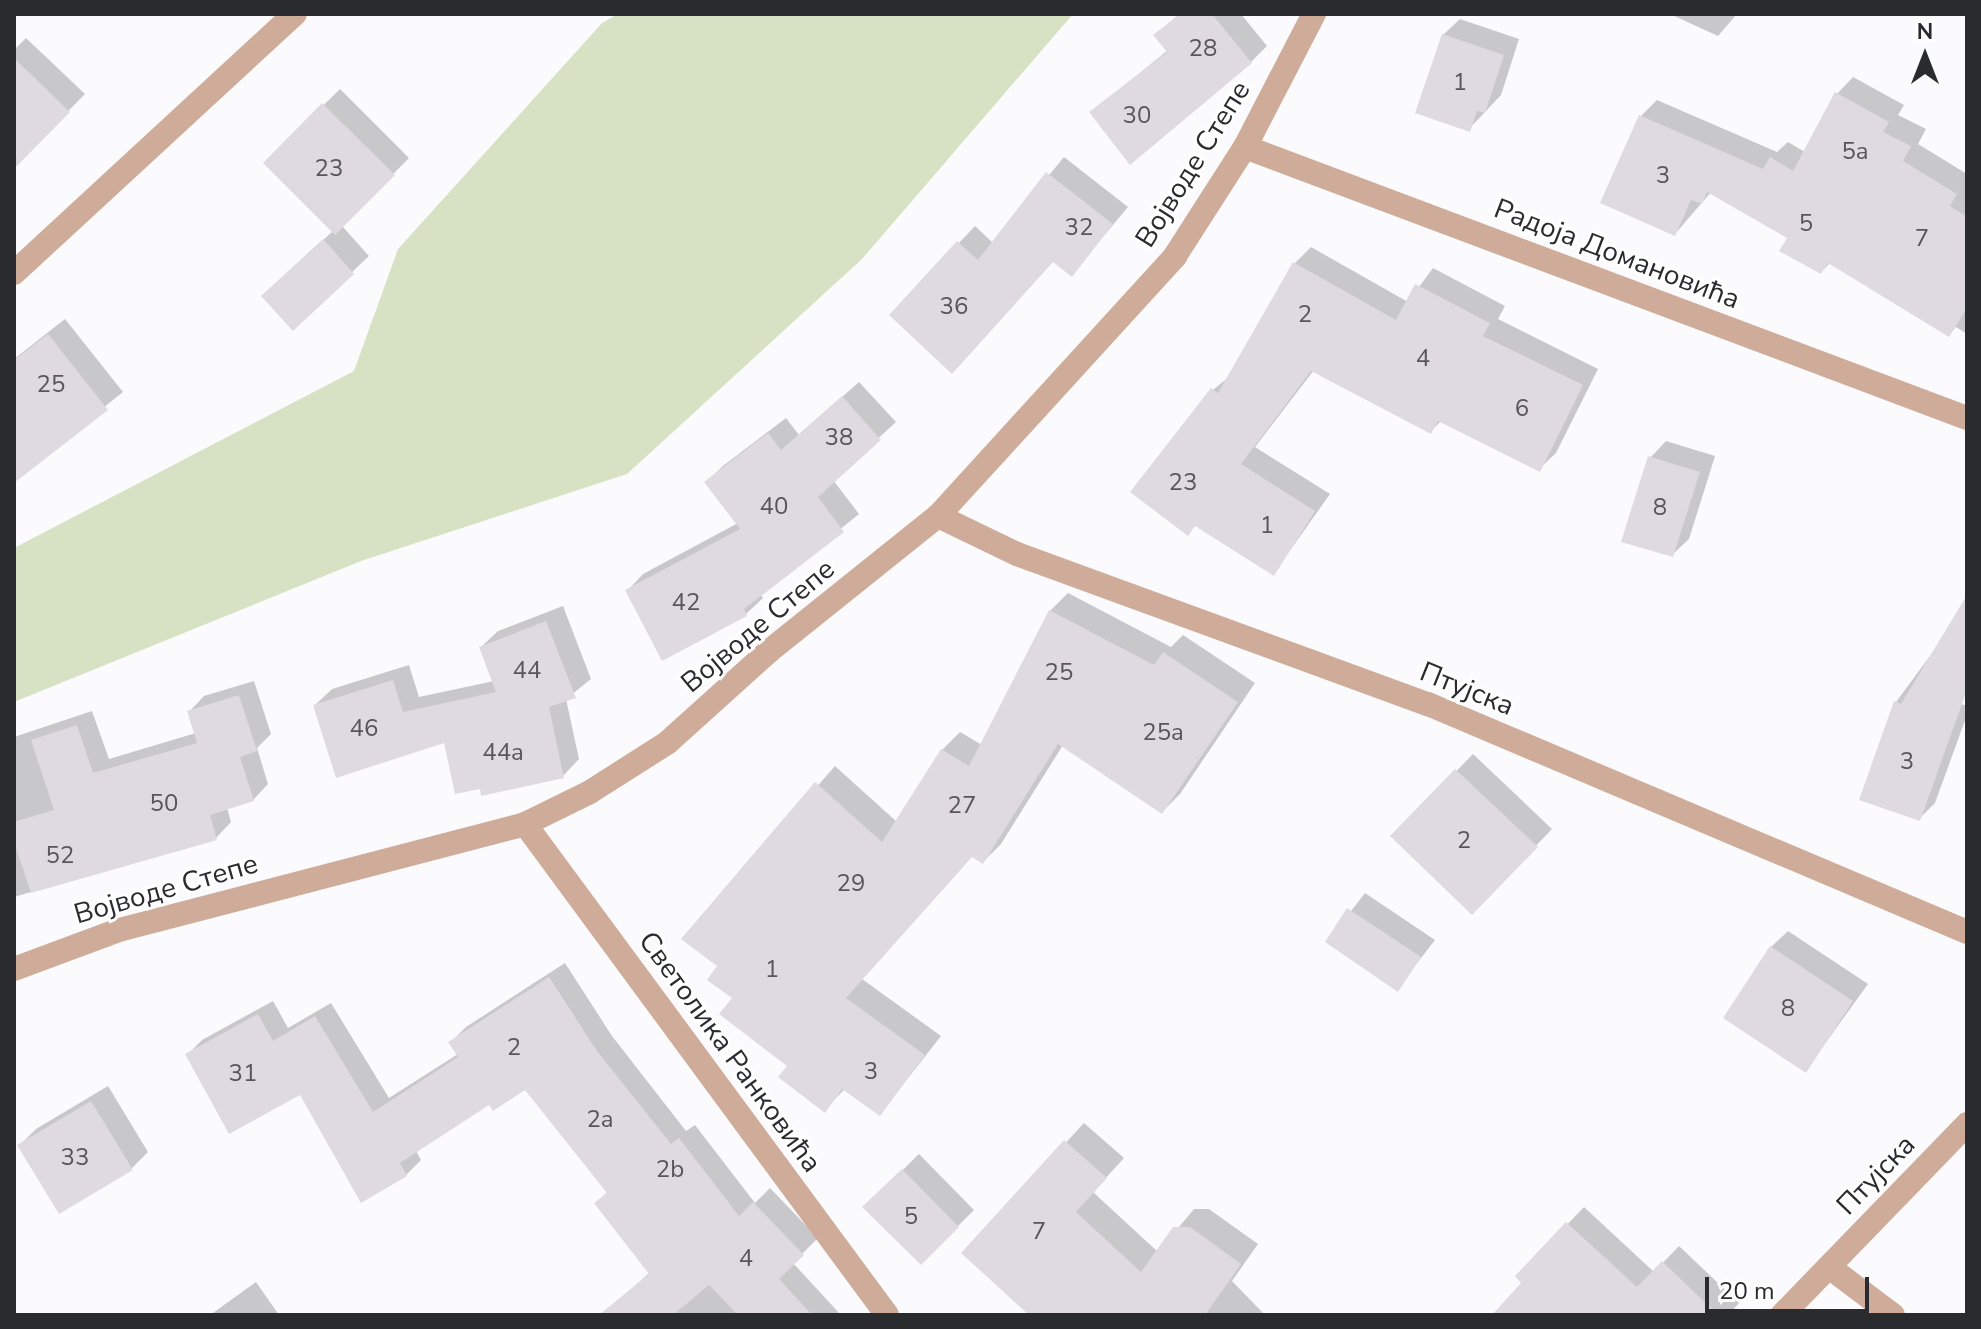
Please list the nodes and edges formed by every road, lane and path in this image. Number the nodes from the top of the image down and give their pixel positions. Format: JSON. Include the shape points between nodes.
{"nodes":[{"id":1,"x":295,"y":14,"type":"edge"},
{"id":2,"x":1314,"y":14,"type":"edge"},
{"id":3,"x":1245,"y":147,"type":"junction"},
{"id":4,"x":14,"y":273,"type":"edge"},
{"id":5,"x":1967,"y":418,"type":"edge"},
{"id":6,"x":938,"y":516,"type":"junction"},
{"id":7,"x":525,"y":824,"type":"junction"},
{"id":8,"x":1967,"y":932,"type":"edge"},
{"id":9,"x":14,"y":969,"type":"edge"},
{"id":10,"x":1967,"y":1124,"type":"edge"},
{"id":11,"x":1829,"y":1267,"type":"junction"},
{"id":12,"x":887,"y":1315,"type":"edge"},
{"id":13,"x":1782,"y":1315,"type":"edge"},
{"id":14,"x":1893,"y":1315,"type":"edge"}],
"edges":[{"from":1,"to":4,"type":"street"},
{"from":2,"to":3,"type":"street","name":"Војводе Степе"},
{"from":3,"to":5,"type":"street","name":"Радоја Домановића"},
{"from":3,"to":6,"type":"street","name":"Војводе Степе","via":[[1175,256]]},
{"from":6,"to":7,"type":"street","name":"Војводе Степе","via":[[768,652],[667,743],[590,792]]},
{"from":6,"to":8,"type":"street","name":"Птујска","via":[[1017,554],[1428,704]]},
{"from":7,"to":9,"type":"street","name":"Војводе Степе","via":[[119,930]]},
{"from":7,"to":12,"type":"street","name":"Светолика Ранковића"},
{"from":10,"to":11,"type":"street","name":"Птујска"},
{"from":11,"to":13,"type":"street","name":"Птујска"},
{"from":11,"to":14,"type":"street"}]}
